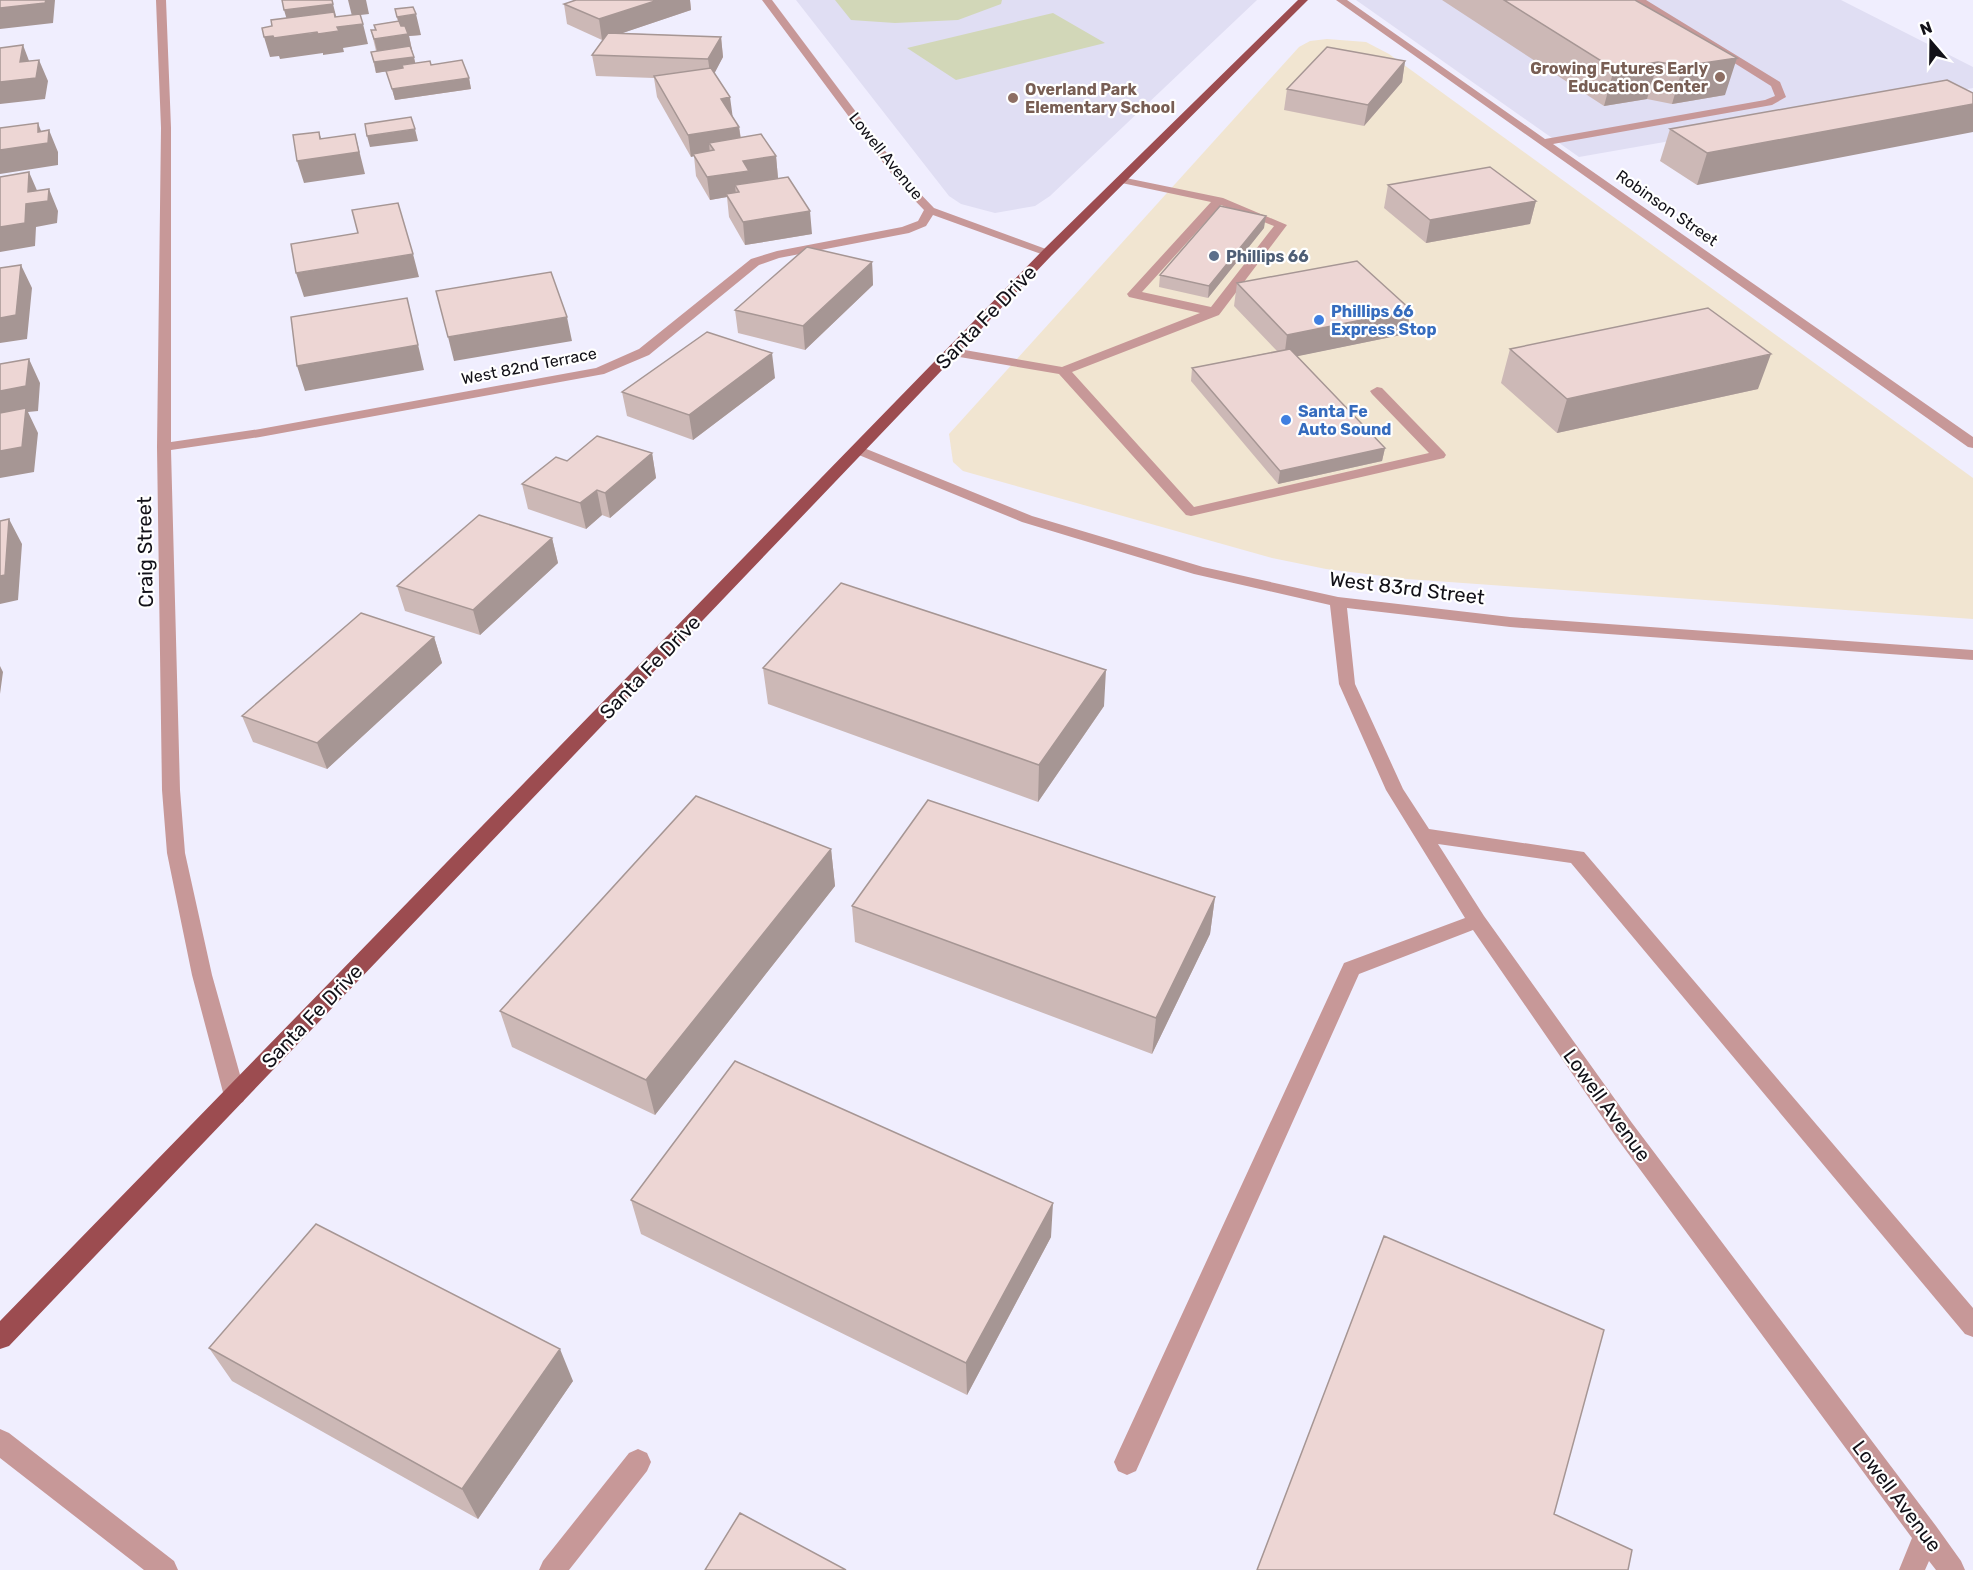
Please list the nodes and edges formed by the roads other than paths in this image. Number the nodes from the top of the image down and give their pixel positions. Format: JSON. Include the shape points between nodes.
{"nodes":[{"id":1,"x":161,"y":0,"type":"edge"},
{"id":2,"x":766,"y":0,"type":"edge"},
{"id":3,"x":1303,"y":0,"type":"edge"},
{"id":4,"x":1341,"y":0,"type":"edge"},
{"id":5,"x":1639,"y":0,"type":"edge"},
{"id":6,"x":1544,"y":142,"type":"junction"},
{"id":7,"x":1121,"y":180,"type":"junction"},
{"id":8,"x":1219,"y":200,"type":"junction"},
{"id":9,"x":930,"y":210,"type":"junction"},
{"id":10,"x":1048,"y":252,"type":"junction"},
{"id":11,"x":1214,"y":312,"type":"junction"},
{"id":12,"x":953,"y":352,"type":"junction"},
{"id":13,"x":1063,"y":371,"type":"junction"},
{"id":14,"x":1377,"y":392,"type":"dead end"},
{"id":15,"x":1973,"y":444,"type":"edge"},
{"id":16,"x":164,"y":447,"type":"junction"},
{"id":17,"x":859,"y":450,"type":"junction"},
{"id":18,"x":1338,"y":602,"type":"junction"},
{"id":19,"x":1973,"y":655,"type":"edge"},
{"id":20,"x":1424,"y":836,"type":"junction"},
{"id":21,"x":1477,"y":921,"type":"junction"},
{"id":22,"x":235,"y":1096,"type":"junction"},
{"id":23,"x":1973,"y":1326,"type":"edge"},
{"id":24,"x":0,"y":1338,"type":"edge"},
{"id":25,"x":0,"y":1442,"type":"edge"},
{"id":26,"x":638,"y":1462,"type":"dead end"},
{"id":27,"x":1127,"y":1462,"type":"dead end"},
{"id":28,"x":1927,"y":1536,"type":"junction"},
{"id":29,"x":165,"y":1570,"type":"edge"},
{"id":30,"x":552,"y":1570,"type":"edge"},
{"id":31,"x":1912,"y":1570,"type":"edge"},
{"id":32,"x":1952,"y":1570,"type":"edge"}],
"edges":[{"from":1,"to":16,"type":"street","name":"Craig Street","via":[[166,128]]},
{"from":2,"to":9,"type":"street","name":"Lowell Avenue","via":[[903,182]]},
{"from":3,"to":7,"type":"main road","name":"Santa Fe Drive"},
{"from":4,"to":6,"type":"street","name":"Robinson Street"},
{"from":5,"to":6,"type":"street","via":[[1776,84],[1781,97],[1768,103]]},
{"from":6,"to":15,"type":"street","name":"Robinson Street"},
{"from":7,"to":8,"type":"street"},
{"from":7,"to":10,"type":"main road","name":"Santa Fe Drive"},
{"from":8,"to":11,"type":"street","via":[[1281,225]]},
{"from":8,"to":11,"type":"street","via":[[1132,294]]},
{"from":9,"to":10,"type":"street","name":"Lowell Avenue"},
{"from":9,"to":16,"type":"street","name":"West 82nd Terrace","via":[[922,223],[905,230],[755,262],[644,352],[599,371]]},
{"from":10,"to":12,"type":"main road","name":"Santa Fe Drive"},
{"from":11,"to":13,"type":"street"},
{"from":12,"to":13,"type":"street"},
{"from":12,"to":17,"type":"main road","name":"Santa Fe Drive"},
{"from":13,"to":14,"type":"street","via":[[1191,512],[1439,455]]},
{"from":16,"to":22,"type":"street","name":"Craig Street","via":[[171,790],[176,853],[202,975]]},
{"from":17,"to":18,"type":"street","name":"West 83rd Street","via":[[1027,519],[1200,571]]},
{"from":17,"to":22,"type":"main road","name":"Santa Fe Drive"},
{"from":18,"to":19,"type":"street","name":"West 83rd Street","via":[[1510,622]]},
{"from":18,"to":20,"type":"street","name":"Lowell Avenue","via":[[1347,684],[1395,789]]},
{"from":20,"to":21,"type":"street","name":"Lowell Avenue"},
{"from":20,"to":23,"type":"street","via":[[1577,857]]},
{"from":21,"to":27,"type":"street","via":[[1351,969]]},
{"from":21,"to":28,"type":"street","name":"Lowell Avenue","via":[[1624,1130]]},
{"from":22,"to":24,"type":"main road","name":"Santa Fe Drive"},
{"from":25,"to":29,"type":"street"},
{"from":26,"to":30,"type":"street"},
{"from":28,"to":31,"type":"street"},
{"from":28,"to":32,"type":"street","name":"Lowell Avenue"}]}
